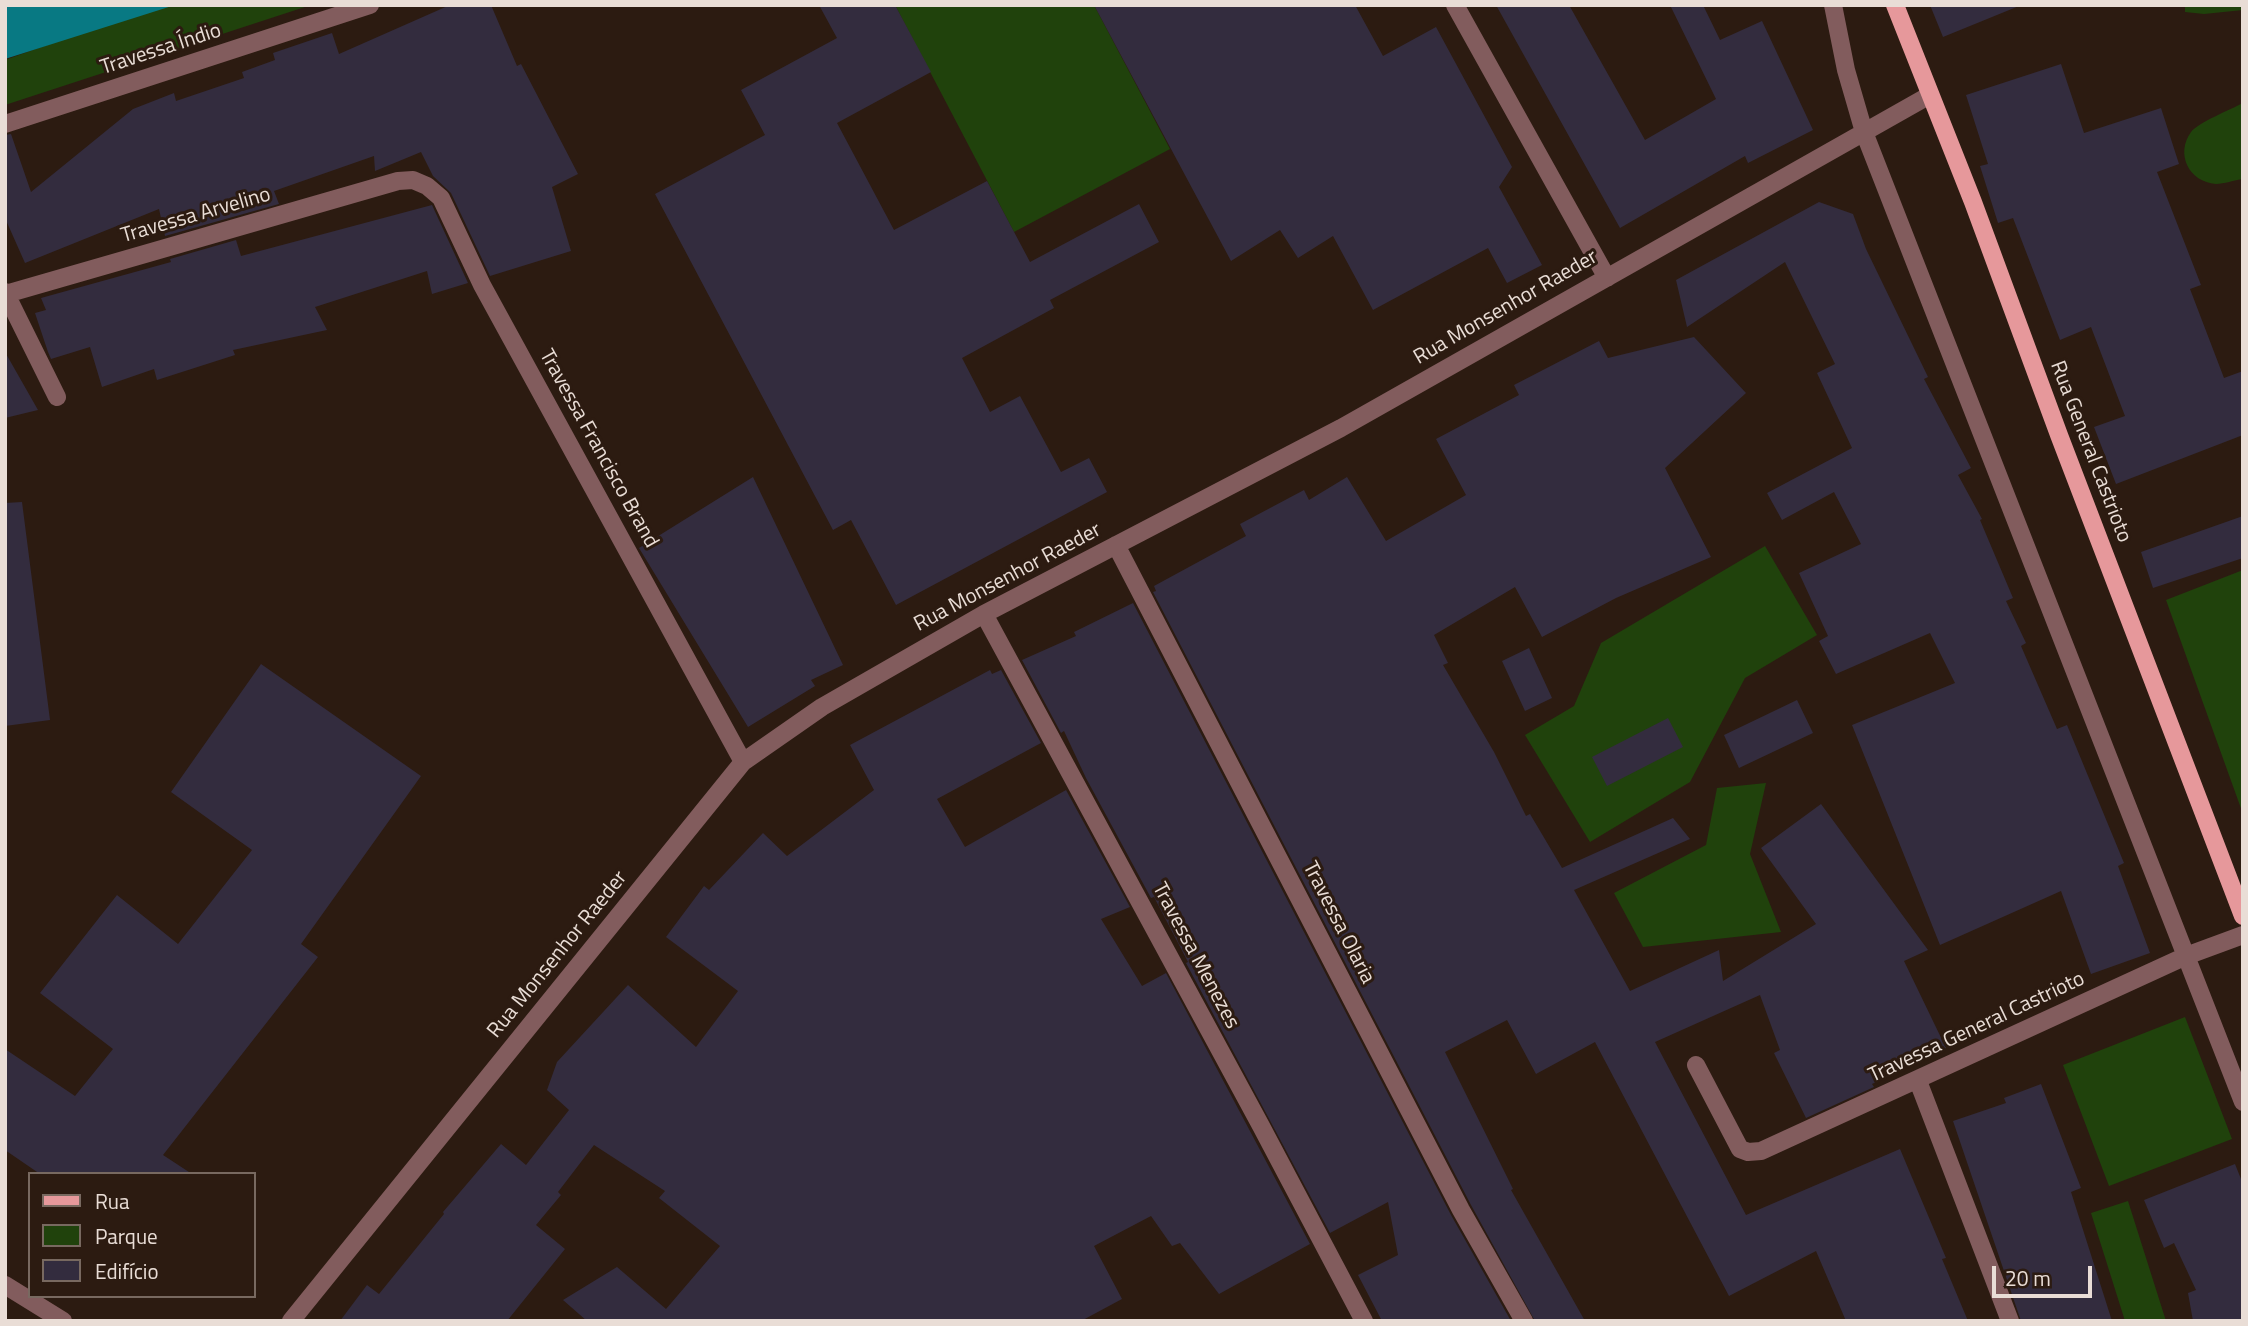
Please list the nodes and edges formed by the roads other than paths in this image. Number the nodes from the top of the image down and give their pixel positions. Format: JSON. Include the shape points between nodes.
{"nodes":[{"id":1,"x":370,"y":5,"type":"edge"},
{"id":2,"x":1455,"y":5,"type":"edge"},
{"id":3,"x":1833,"y":5,"type":"edge"},
{"id":4,"x":1895,"y":5,"type":"edge"},
{"id":5,"x":1930,"y":95,"type":"junction"},
{"id":6,"x":5,"y":124,"type":"edge"},
{"id":7,"x":1864,"y":132,"type":"junction"},
{"id":8,"x":398,"y":181,"type":"joint"},
{"id":9,"x":1606,"y":278,"type":"junction"},
{"id":10,"x":6,"y":293,"type":"edge"},
{"id":11,"x":57,"y":397,"type":"dead end"},
{"id":12,"x":1116,"y":545,"type":"junction"},
{"id":13,"x":984,"y":614,"type":"junction"},
{"id":14,"x":743,"y":762,"type":"junction"},
{"id":15,"x":2243,"y":916,"type":"edge"},
{"id":16,"x":2243,"y":934,"type":"edge"},
{"id":17,"x":2186,"y":956,"type":"junction"},
{"id":18,"x":1696,"y":1065,"type":"dead end"},
{"id":19,"x":1918,"y":1081,"type":"junction"},
{"id":20,"x":2243,"y":1102,"type":"edge"},
{"id":21,"x":5,"y":1285,"type":"edge"},
{"id":22,"x":63,"y":1321,"type":"edge"},
{"id":23,"x":291,"y":1321,"type":"edge"},
{"id":24,"x":1364,"y":1321,"type":"edge"},
{"id":25,"x":1524,"y":1321,"type":"edge"},
{"id":26,"x":2010,"y":1321,"type":"edge"}],
"edges":[{"from":1,"to":6,"type":"street","name":"Travessa Índio"},
{"from":2,"to":9,"type":"street"},
{"from":3,"to":7,"type":"street"},
{"from":4,"to":5,"type":"main road","name":"Rua General Castrioto"},
{"from":5,"to":7,"type":"street","name":"Rua Monsenhor Raeder"},
{"from":5,"to":15,"type":"main road","name":"Rua General Castrioto"},
{"from":7,"to":9,"type":"street","name":"Rua Monsenhor Raeder"},
{"from":7,"to":17,"type":"street"},
{"from":8,"to":10,"type":"street","name":"Travessa Arvelino"},
{"from":8,"to":14,"type":"street","name":"Travessa Francisco Brand","via":[[413,180],[440,198],[482,285]]},
{"from":9,"to":12,"type":"street","name":"Rua Monsenhor Raeder","via":[[1341,428]]},
{"from":10,"to":11,"type":"street"},
{"from":12,"to":13,"type":"street","name":"Rua Monsenhor Raeder"},
{"from":12,"to":25,"type":"street","name":"Travessa Olaria","via":[[1461,1210]]},
{"from":13,"to":14,"type":"street","name":"Rua Monsenhor Raeder","via":[[822,707]]},
{"from":13,"to":24,"type":"street","name":"Travessa Menezes"},
{"from":14,"to":23,"type":"street","name":"Rua Monsenhor Raeder"},
{"from":16,"to":17,"type":"street","name":"Travessa General Castrioto"},
{"from":17,"to":19,"type":"street","name":"Travessa General Castrioto"},
{"from":17,"to":20,"type":"street"},
{"from":18,"to":19,"type":"street","name":"Travessa General Castrioto","via":[[1734,1140],[1748,1153],[1761,1152]]},
{"from":19,"to":26,"type":"street"},
{"from":21,"to":22,"type":"street"}]}
